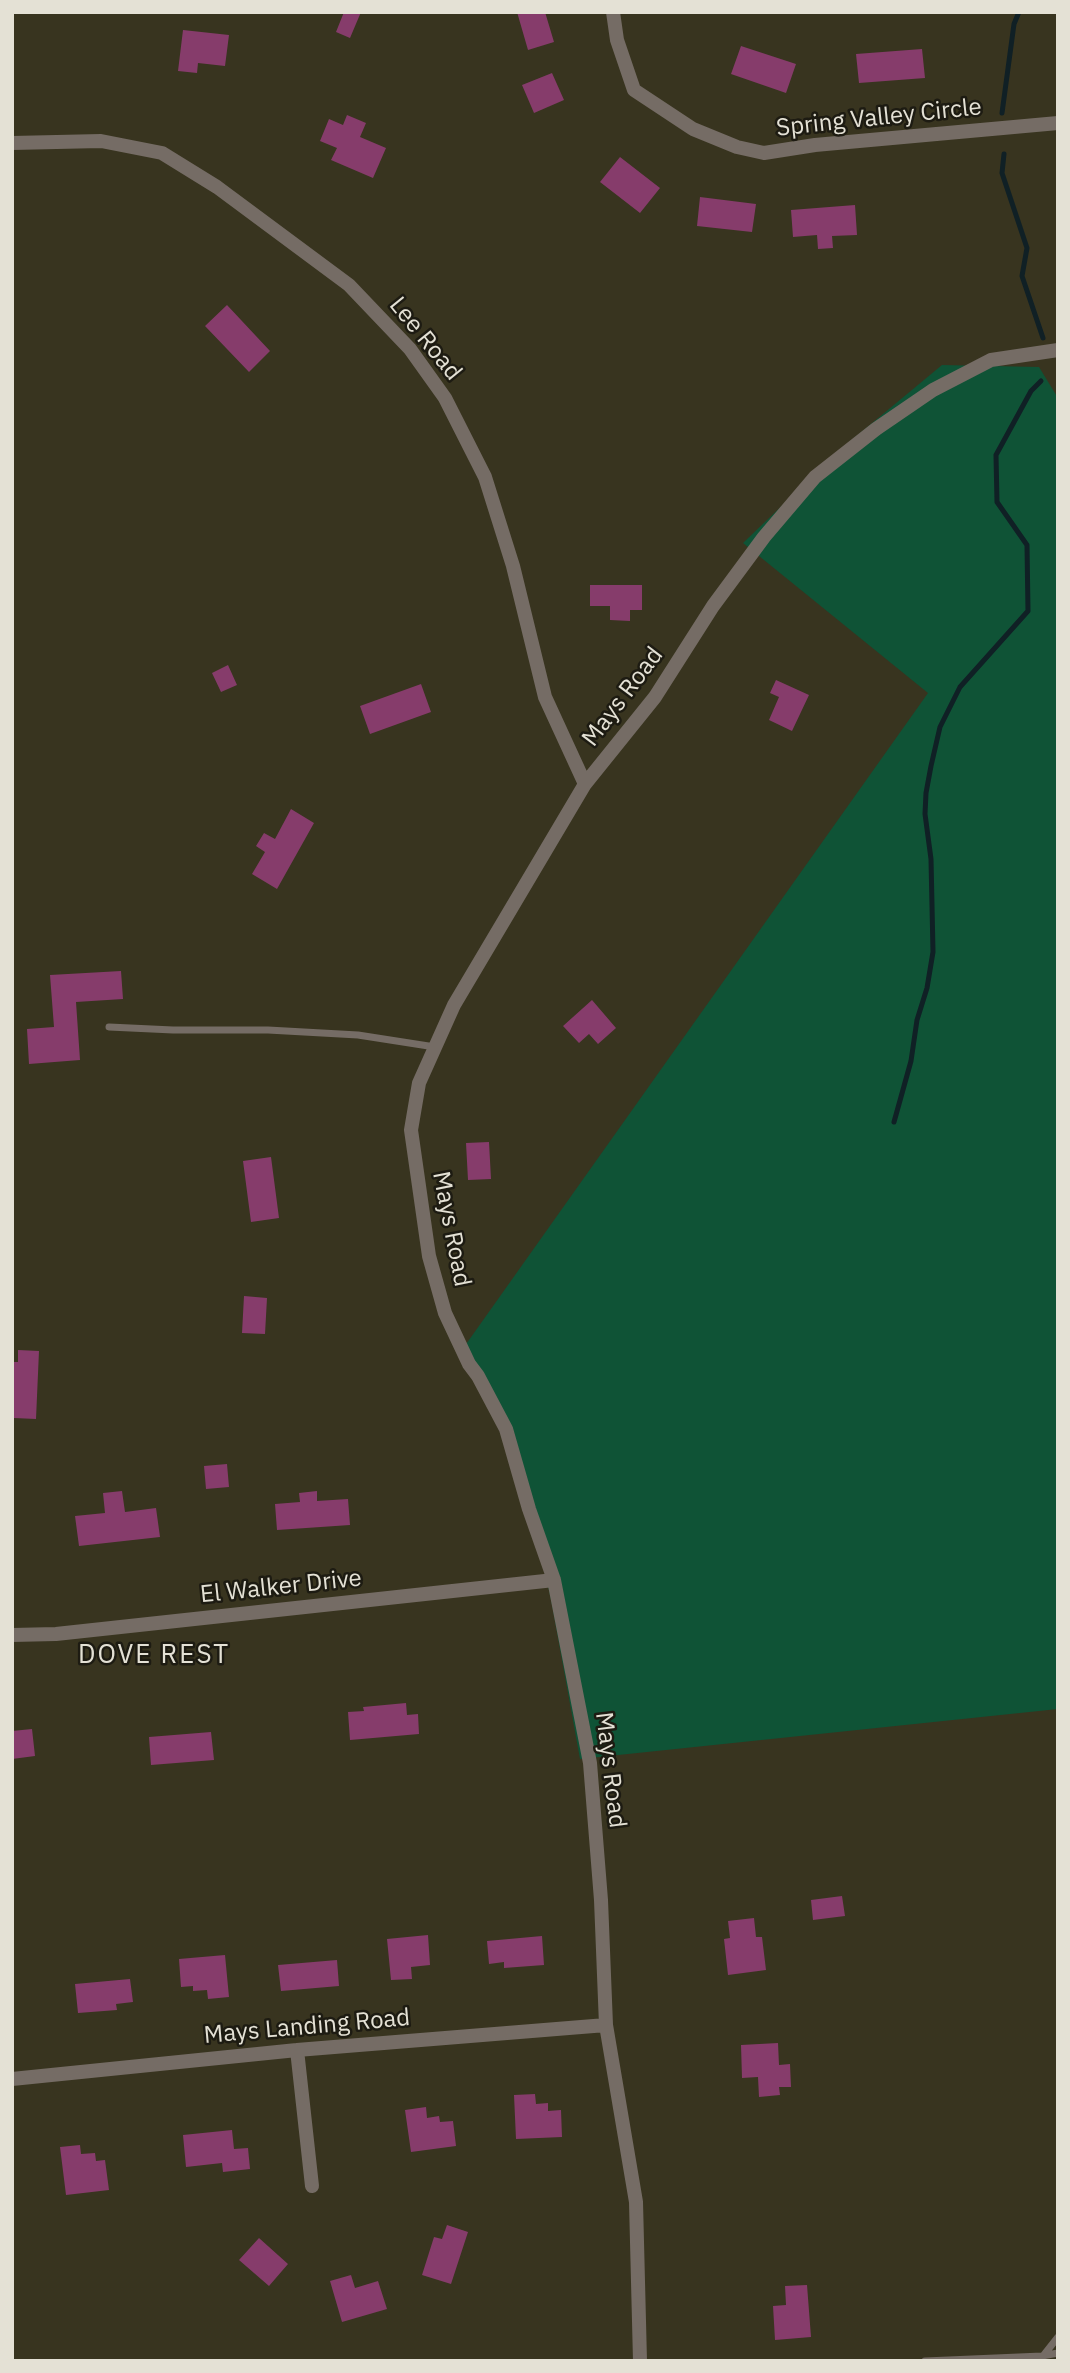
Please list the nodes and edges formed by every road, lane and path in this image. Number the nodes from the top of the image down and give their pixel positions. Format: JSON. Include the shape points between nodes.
{"nodes":[{"id":1,"x":613,"y":12,"type":"edge"},
{"id":2,"x":1058,"y":123,"type":"edge"},
{"id":3,"x":12,"y":143,"type":"edge"},
{"id":4,"x":1058,"y":350,"type":"edge"},
{"id":5,"x":584,"y":784,"type":"junction"},
{"id":6,"x":109,"y":1027,"type":"dead end"},
{"id":7,"x":435,"y":1047,"type":"junction"},
{"id":8,"x":554,"y":1580,"type":"junction"},
{"id":9,"x":12,"y":1635,"type":"edge"},
{"id":10,"x":606,"y":2025,"type":"junction"},
{"id":11,"x":298,"y":2050,"type":"junction"},
{"id":12,"x":12,"y":2079,"type":"edge"},
{"id":13,"x":312,"y":2186,"type":"dead end"},
{"id":14,"x":1058,"y":2337,"type":"edge"},
{"id":15,"x":1058,"y":2353,"type":"edge"},
{"id":16,"x":1042,"y":2356,"type":"junction"},
{"id":17,"x":640,"y":2361,"type":"edge"},
{"id":18,"x":925,"y":2361,"type":"edge"}],
"edges":[{"from":1,"to":2,"type":"street","name":"Spring Valley Circle","via":[[634,90],[693,129],[751,150],[764,153]]},
{"from":3,"to":5,"type":"street","name":"Lee Road","via":[[101,141],[162,153],[217,187],[349,285],[411,349],[444,398],[485,477],[513,566],[545,697]]},
{"from":4,"to":5,"type":"street","name":"Mays Road","via":[[991,360],[933,390],[815,477],[764,537],[655,697]]},
{"from":5,"to":7,"type":"street","name":"Mays Road","via":[[454,1005]]},
{"from":6,"to":7,"type":"lane","via":[[358,1035]]},
{"from":7,"to":8,"type":"street","name":"Mays Road","via":[[419,1083],[411,1130],[429,1256],[444,1313],[506,1429]]},
{"from":8,"to":9,"type":"street","name":"El Walker Drive"},
{"from":8,"to":10,"type":"street","name":"Mays Road","via":[[590,1763]]},
{"from":10,"to":11,"type":"street","name":"Mays Landing Road"},
{"from":10,"to":17,"type":"street","name":"Mays Road","via":[[636,2202]]},
{"from":11,"to":12,"type":"street","name":"Mays Landing Road"},
{"from":11,"to":13,"type":"street"},
{"from":14,"to":16,"type":"lane"},
{"from":15,"to":16,"type":"lane"},
{"from":16,"to":18,"type":"lane"}]}
